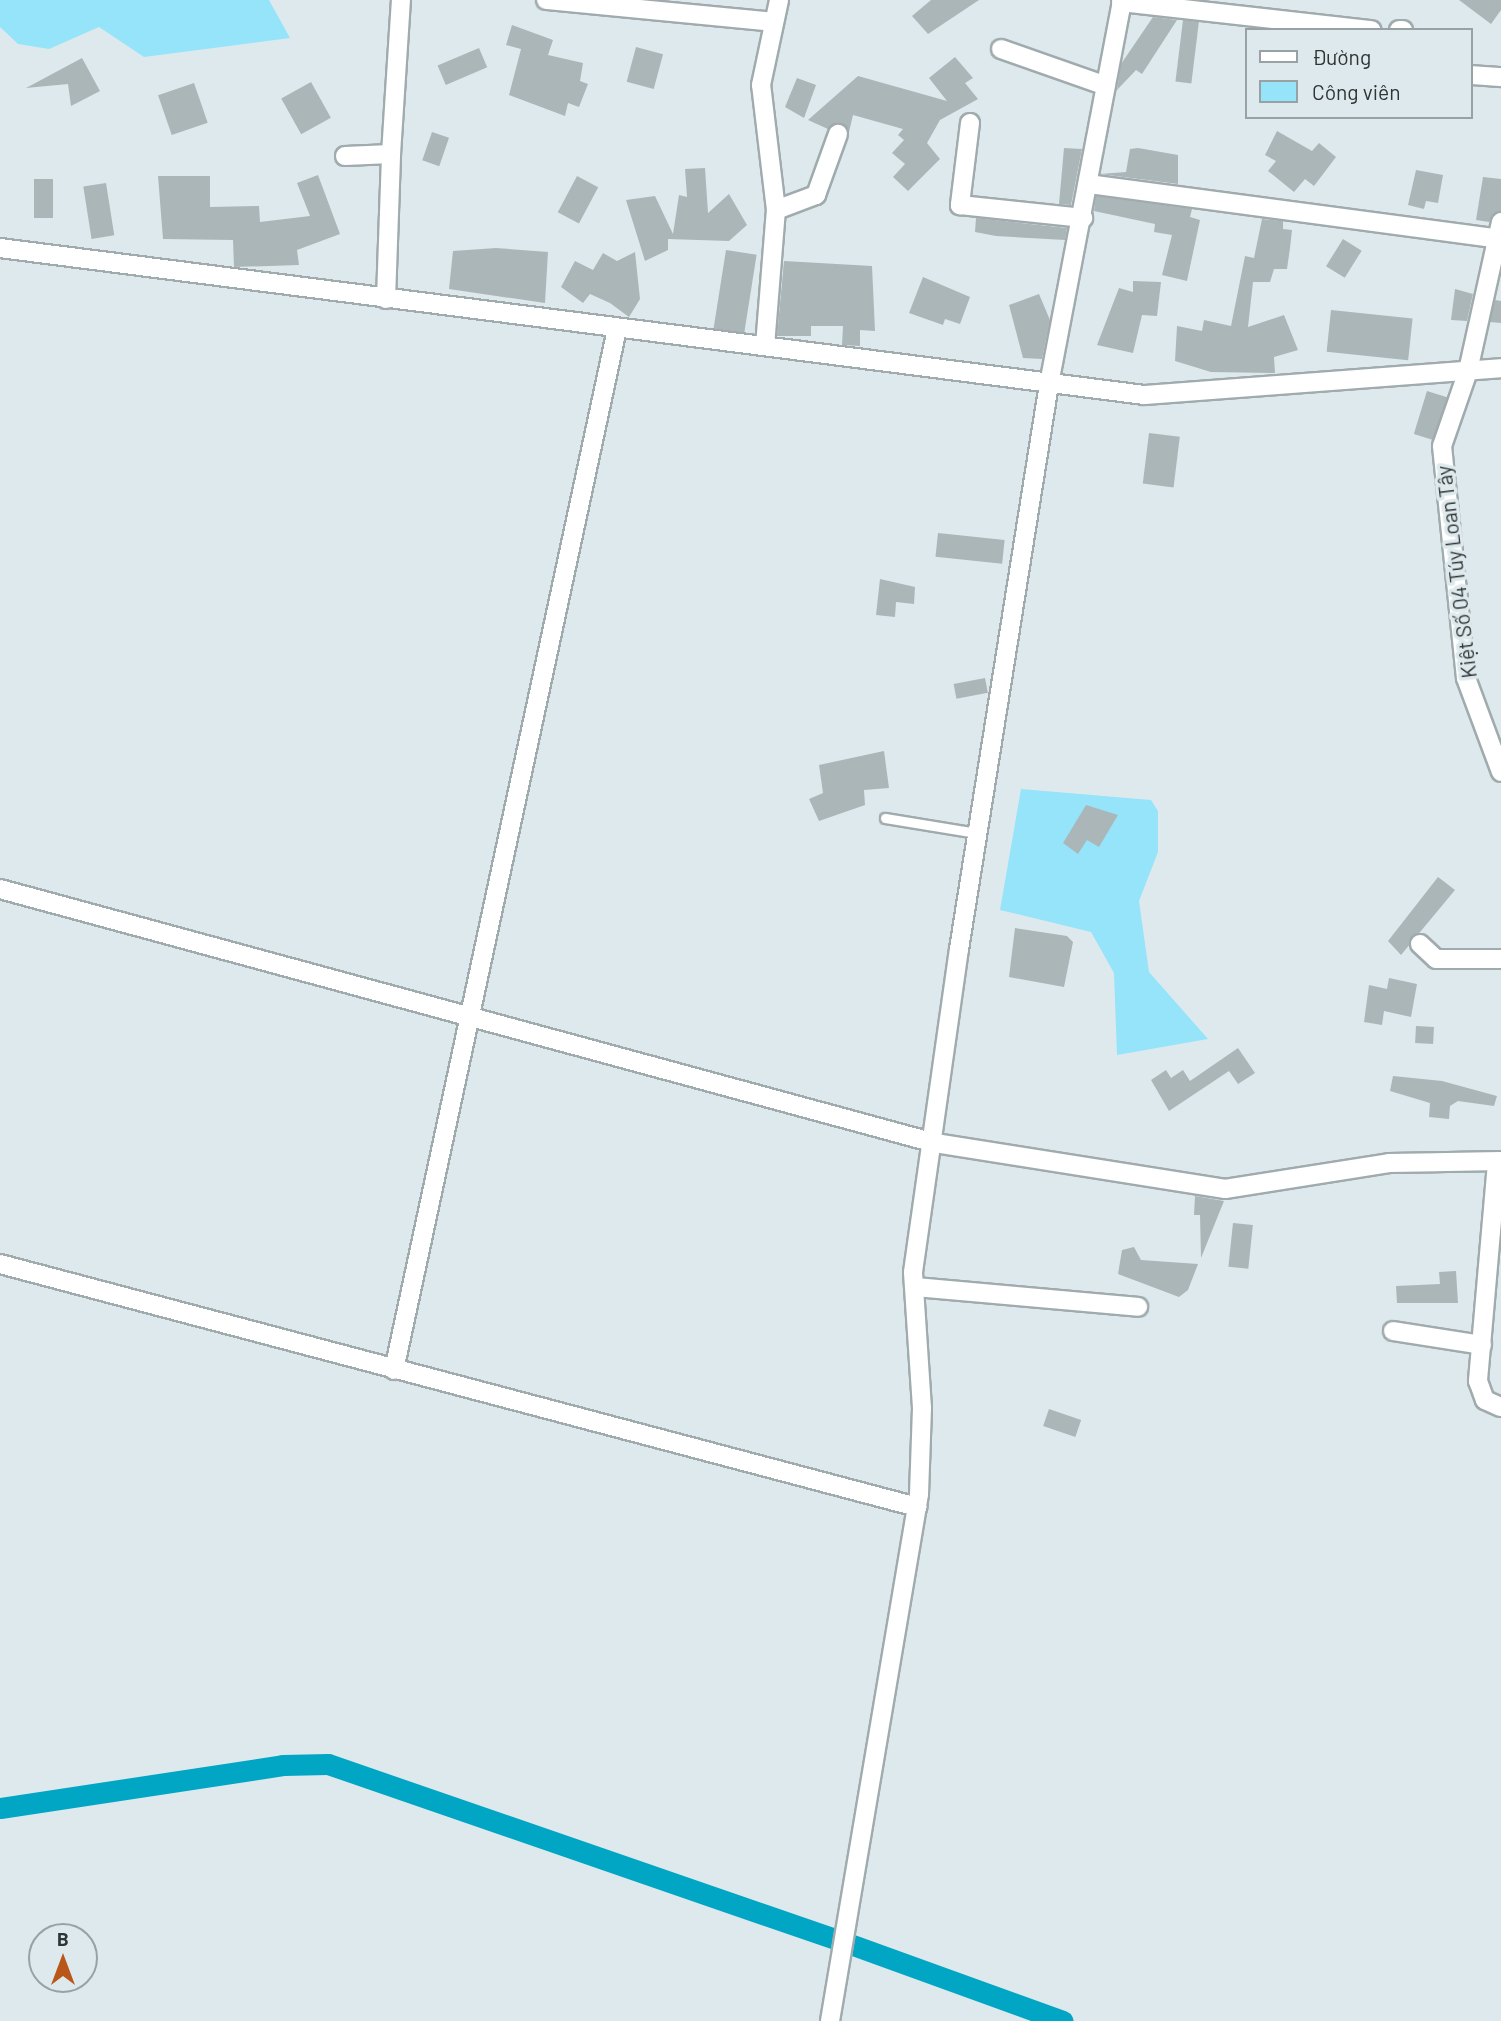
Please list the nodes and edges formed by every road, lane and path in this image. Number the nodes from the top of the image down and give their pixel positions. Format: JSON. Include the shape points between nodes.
{"nodes":[{"id":1,"x":401,"y":0,"type":"edge"},
{"id":2,"x":546,"y":0,"type":"edge"},
{"id":3,"x":779,"y":0,"type":"edge"},
{"id":4,"x":1121,"y":1,"type":"edge"},
{"id":5,"x":774,"y":22,"type":"junction"},
{"id":6,"x":1354,"y":28,"type":"edge"},
{"id":7,"x":1001,"y":50,"type":"dead end"},
{"id":8,"x":1473,"y":75,"type":"edge"},
{"id":9,"x":1501,"y":77,"type":"edge"},
{"id":10,"x":1106,"y":86,"type":"junction"},
{"id":11,"x":970,"y":123,"type":"dead end"},
{"id":12,"x":838,"y":134,"type":"dead end"},
{"id":13,"x":391,"y":153,"type":"junction"},
{"id":14,"x":345,"y":156,"type":"dead end"},
{"id":15,"x":1089,"y":184,"type":"junction"},
{"id":16,"x":776,"y":210,"type":"junction"},
{"id":17,"x":1083,"y":218,"type":"junction"},
{"id":18,"x":1499,"y":233,"type":"edge"},
{"id":19,"x":0,"y":248,"type":"edge"},
{"id":20,"x":386,"y":299,"type":"junction"},
{"id":21,"x":617,"y":329,"type":"junction"},
{"id":22,"x":765,"y":345,"type":"junction"},
{"id":23,"x":1501,"y":368,"type":"edge"},
{"id":24,"x":1468,"y":371,"type":"junction"},
{"id":25,"x":1049,"y":384,"type":"junction"},
{"id":26,"x":1501,"y":772,"type":"edge"},
{"id":27,"x":885,"y":818,"type":"dead end"},
{"id":28,"x":977,"y":833,"type":"junction"},
{"id":29,"x":0,"y":889,"type":"edge"},
{"id":30,"x":1420,"y":944,"type":"dead end"},
{"id":31,"x":1501,"y":959,"type":"edge"},
{"id":32,"x":471,"y":1017,"type":"junction"},
{"id":33,"x":935,"y":1143,"type":"junction"},
{"id":34,"x":1499,"y":1162,"type":"edge"},
{"id":35,"x":0,"y":1264,"type":"edge"},
{"id":36,"x":915,"y":1287,"type":"junction"},
{"id":37,"x":1138,"y":1307,"type":"dead end"},
{"id":38,"x":1393,"y":1331,"type":"dead end"},
{"id":39,"x":1482,"y":1345,"type":"junction"},
{"id":40,"x":394,"y":1370,"type":"junction"},
{"id":41,"x":1501,"y":1407,"type":"edge"},
{"id":42,"x":917,"y":1507,"type":"junction"},
{"id":43,"x":830,"y":2021,"type":"edge"}],
"edges":[{"from":1,"to":13,"type":"street"},
{"from":2,"to":5,"type":"street"},
{"from":3,"to":5,"type":"street"},
{"from":4,"to":6,"type":"street"},
{"from":4,"to":10,"type":"street"},
{"from":5,"to":16,"type":"street","via":[[761,85]]},
{"from":7,"to":10,"type":"street"},
{"from":8,"to":9,"type":"street"},
{"from":10,"to":15,"type":"street"},
{"from":11,"to":17,"type":"street","via":[[960,205]]},
{"from":12,"to":16,"type":"street","via":[[817,195]]},
{"from":13,"to":14,"type":"street"},
{"from":13,"to":20,"type":"street"},
{"from":15,"to":17,"type":"street"},
{"from":15,"to":18,"type":"street"},
{"from":16,"to":22,"type":"street"},
{"from":17,"to":25,"type":"street"},
{"from":18,"to":24,"type":"street","name":"Kiệt Số 04 Túy Loan Tây"},
{"from":19,"to":20,"type":"street"},
{"from":20,"to":21,"type":"street"},
{"from":21,"to":22,"type":"street"},
{"from":21,"to":32,"type":"street"},
{"from":22,"to":25,"type":"street"},
{"from":23,"to":24,"type":"street"},
{"from":24,"to":25,"type":"street","via":[[1144,395]]},
{"from":24,"to":26,"type":"street","name":"Kiệt Số 04 Túy Loan Tây","via":[[1442,446],[1466,678]]},
{"from":25,"to":28,"type":"street"},
{"from":27,"to":28,"type":"lane"},
{"from":28,"to":33,"type":"street"},
{"from":29,"to":32,"type":"street"},
{"from":30,"to":31,"type":"street","via":[[1436,959]]},
{"from":32,"to":33,"type":"street"},
{"from":32,"to":40,"type":"street"},
{"from":33,"to":34,"type":"street","via":[[1187,1188],[1225,1189],[1276,1178],[1330,1177],[1390,1163]]},
{"from":33,"to":36,"type":"street"},
{"from":34,"to":39,"type":"street"},
{"from":35,"to":40,"type":"street"},
{"from":36,"to":37,"type":"street"},
{"from":36,"to":42,"type":"street","via":[[922,1408]]},
{"from":38,"to":39,"type":"street"},
{"from":39,"to":41,"type":"street","via":[[1480,1391]]},
{"from":40,"to":42,"type":"street"},
{"from":42,"to":43,"type":"street"}]}
